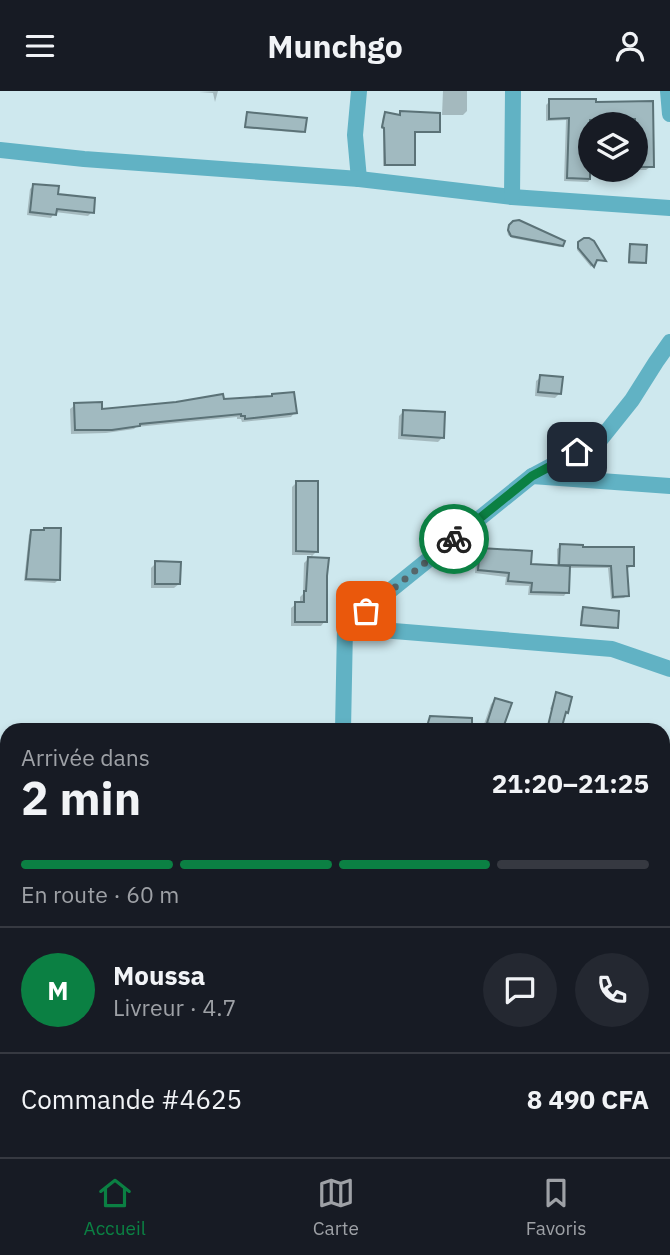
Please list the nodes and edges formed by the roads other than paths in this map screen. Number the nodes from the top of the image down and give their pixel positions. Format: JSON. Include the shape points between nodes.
{"nodes":[{"id":1,"x":359,"y":91,"type":"edge"},
{"id":2,"x":513,"y":91,"type":"edge"},
{"id":3,"x":668,"y":91,"type":"edge"},
{"id":4,"x":670,"y":114,"type":"edge"},
{"id":5,"x":0,"y":150,"type":"edge"},
{"id":6,"x":359,"y":179,"type":"junction"},
{"id":7,"x":512,"y":197,"type":"junction"},
{"id":8,"x":670,"y":208,"type":"edge"},
{"id":9,"x":670,"y":342,"type":"edge"},
{"id":10,"x":532,"y":476,"type":"junction"},
{"id":11,"x":670,"y":486,"type":"edge"},
{"id":12,"x":345,"y":627,"type":"junction"},
{"id":13,"x":669,"y":663,"type":"edge"},
{"id":14,"x":344,"y":723,"type":"edge"}],
"edges":[{"from":1,"to":6,"type":"street","via":[[355,135]]},
{"from":2,"to":7,"type":"street"},
{"from":3,"to":4,"type":"street"},
{"from":5,"to":6,"type":"street"},
{"from":6,"to":7,"type":"street"},
{"from":7,"to":8,"type":"street"},
{"from":9,"to":10,"type":"street","via":[[600,440]]},
{"from":10,"to":11,"type":"street"},
{"from":10,"to":12,"type":"street"},
{"from":12,"to":13,"type":"street","via":[[612,649]]},
{"from":12,"to":14,"type":"street"}]}
